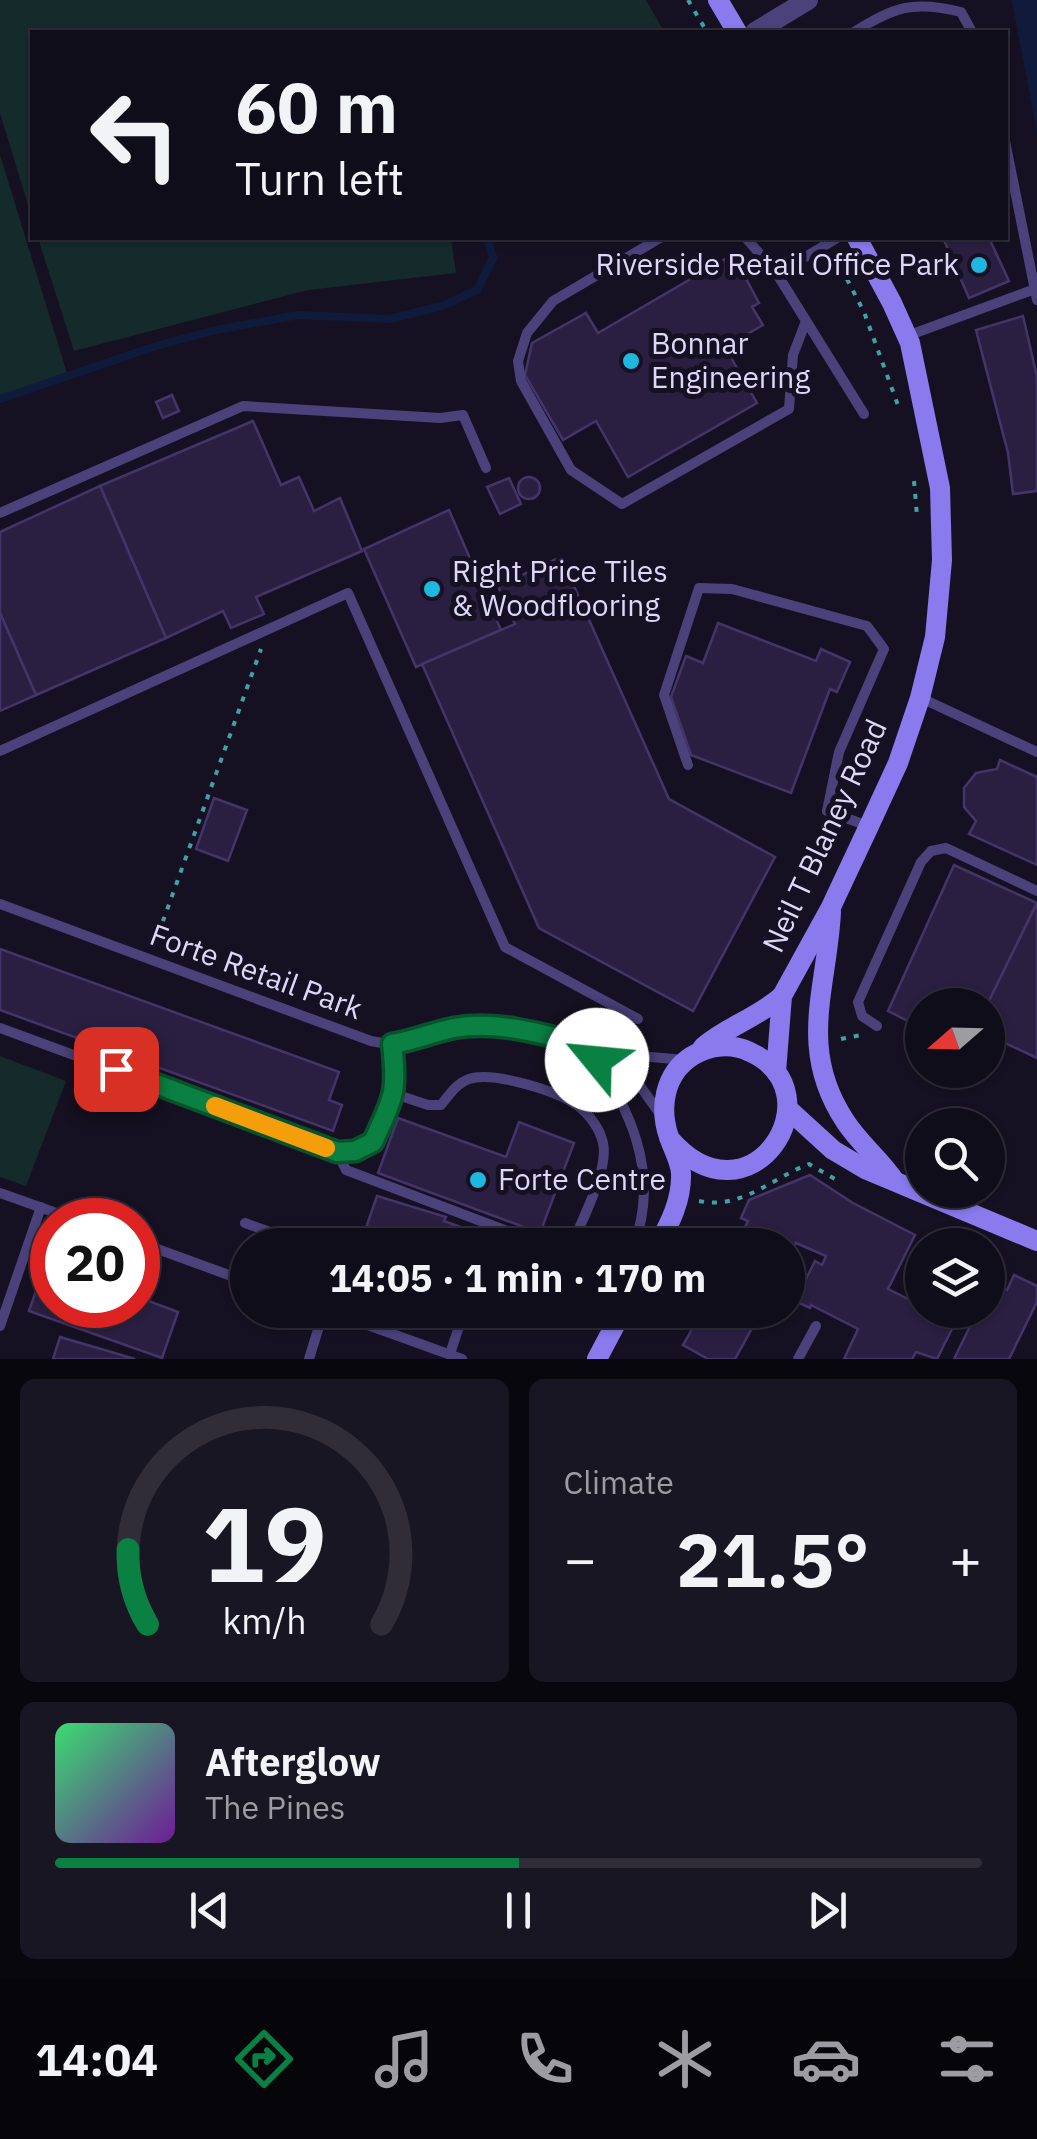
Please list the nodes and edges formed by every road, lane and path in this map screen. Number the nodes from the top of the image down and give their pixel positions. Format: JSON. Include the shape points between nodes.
{"nodes":[{"id":1,"x":688,"y":0,"type":"edge"},
{"id":2,"x":718,"y":0,"type":"edge"},
{"id":3,"x":808,"y":0,"type":"edge"},
{"id":4,"x":706,"y":30,"type":"edge"},
{"id":5,"x":737,"y":30,"type":"edge"},
{"id":6,"x":758,"y":30,"type":"edge"},
{"id":7,"x":857,"y":30,"type":"edge"},
{"id":8,"x":971,"y":30,"type":"edge"},
{"id":9,"x":1008,"y":155,"type":"edge"},
{"id":10,"x":657,"y":240,"type":"edge"},
{"id":11,"x":748,"y":240,"type":"edge"},
{"id":12,"x":833,"y":240,"type":"edge"},
{"id":13,"x":858,"y":240,"type":"edge"},
{"id":14,"x":777,"y":274,"type":"junction"},
{"id":15,"x":1036,"y":295,"type":"edge"},
{"id":16,"x":806,"y":321,"type":"junction"},
{"id":17,"x":906,"y":336,"type":"junction"},
{"id":18,"x":899,"y":408,"type":"dead end"},
{"id":19,"x":864,"y":414,"type":"dead end"},
{"id":20,"x":486,"y":468,"type":"dead end"},
{"id":21,"x":914,"y":480,"type":"dead end"},
{"id":22,"x":0,"y":512,"type":"edge"},
{"id":23,"x":918,"y":532,"type":"dead end"},
{"id":24,"x":258,"y":635,"type":"junction"},
{"id":25,"x":920,"y":698,"type":"junction"},
{"id":26,"x":0,"y":750,"type":"edge"},
{"id":27,"x":1037,"y":752,"type":"edge"},
{"id":28,"x":688,"y":764,"type":"dead end"},
{"id":29,"x":870,"y":826,"type":"junction"},
{"id":30,"x":1037,"y":891,"type":"edge"},
{"id":31,"x":0,"y":904,"type":"edge"},
{"id":32,"x":831,"y":908,"type":"junction"},
{"id":33,"x":149,"y":960,"type":"junction"},
{"id":34,"x":782,"y":996,"type":"junction"},
{"id":35,"x":638,"y":1019,"type":"dead end"},
{"id":36,"x":877,"y":1026,"type":"joint"},
{"id":37,"x":0,"y":1028,"type":"edge"},
{"id":38,"x":832,"y":1041,"type":"dead end"},
{"id":39,"x":392,"y":1044,"type":"junction"},
{"id":40,"x":588,"y":1046,"type":"junction"},
{"id":41,"x":617,"y":1054,"type":"junction"},
{"id":42,"x":692,"y":1056,"type":"junction"},
{"id":43,"x":776,"y":1072,"type":"junction"},
{"id":44,"x":395,"y":1094,"type":"junction"},
{"id":45,"x":788,"y":1109,"type":"junction"},
{"id":46,"x":666,"y":1128,"type":"junction"},
{"id":47,"x":337,"y":1152,"type":"junction"},
{"id":48,"x":894,"y":1180,"type":"junction"},
{"id":49,"x":849,"y":1185,"type":"dead end"},
{"id":50,"x":0,"y":1193,"type":"edge"},
{"id":51,"x":698,"y":1201,"type":"dead end"},
{"id":52,"x":30,"y":1204,"type":"edge"},
{"id":53,"x":245,"y":1223,"type":"dead end"},
{"id":54,"x":259,"y":1228,"type":"edge"},
{"id":55,"x":499,"y":1228,"type":"edge"},
{"id":56,"x":578,"y":1228,"type":"edge"},
{"id":57,"x":639,"y":1228,"type":"edge"},
{"id":58,"x":667,"y":1228,"type":"edge"},
{"id":59,"x":30,"y":1240,"type":"edge"},
{"id":60,"x":1037,"y":1242,"type":"edge"},
{"id":61,"x":160,"y":1250,"type":"edge"},
{"id":62,"x":230,"y":1275,"type":"edge"},
{"id":63,"x":0,"y":1326,"type":"edge"},
{"id":64,"x":816,"y":1326,"type":"dead end"},
{"id":65,"x":319,"y":1328,"type":"edge"},
{"id":66,"x":376,"y":1328,"type":"edge"},
{"id":67,"x":458,"y":1328,"type":"edge"},
{"id":68,"x":613,"y":1328,"type":"edge"},
{"id":69,"x":450,"y":1354,"type":"junction"},
{"id":70,"x":309,"y":1359,"type":"edge"},
{"id":71,"x":462,"y":1359,"type":"edge"},
{"id":72,"x":597,"y":1359,"type":"edge"},
{"id":73,"x":798,"y":1359,"type":"edge"}],
"edges":[{"from":1,"to":4,"type":"path"},
{"from":2,"to":5,"type":"main road"},
{"from":3,"to":6,"type":"street"},
{"from":7,"to":8,"type":"lane","via":[[888,11],[931,2],[960,12]]},
{"from":9,"to":15,"type":"lane"},
{"from":10,"to":16,"type":"lane","via":[[553,301],[527,334],[518,361],[520,381],[571,470],[622,504],[789,410],[793,355]]},
{"from":11,"to":14,"type":"lane"},
{"from":12,"to":14,"type":"lane"},
{"from":12,"to":18,"type":"path"},
{"from":13,"to":17,"type":"main road","name":"Neil T Blaney Road"},
{"from":14,"to":16,"type":"lane"},
{"from":15,"to":17,"type":"lane"},
{"from":16,"to":19,"type":"lane"},
{"from":17,"to":25,"type":"main road","name":"Neil T Blaney Road","via":[[940,488],[935,637]]},
{"from":20,"to":22,"type":"lane","via":[[463,415],[243,406]]},
{"from":21,"to":23,"type":"path"},
{"from":24,"to":26,"type":"lane"},
{"from":24,"to":33,"type":"path","via":[[262,651]]},
{"from":24,"to":35,"type":"lane","via":[[348,593],[505,946]]},
{"from":25,"to":27,"type":"lane"},
{"from":25,"to":29,"type":"main road","name":"Neil T Blaney Road"},
{"from":28,"to":29,"type":"lane","via":[[664,694],[699,588],[732,589],[867,626],[884,649],[839,752],[827,810]]},
{"from":29,"to":32,"type":"main road","name":"Neil T Blaney Road"},
{"from":30,"to":36,"type":"lane","via":[[946,848],[931,852],[858,1002],[862,1016]]},
{"from":31,"to":33,"type":"lane","name":"Forte Retail Park"},
{"from":32,"to":34,"type":"main road","name":"Neil T Blaney Road"},
{"from":32,"to":48,"type":"main road","via":[[817,1014],[824,1078],[843,1119]]},
{"from":33,"to":39,"type":"lane","name":"Forte Retail Park"},
{"from":34,"to":42,"type":"main road","name":"Neil T Blaney Road"},
{"from":34,"to":43,"type":"main road","name":"Neil T Blaney Road"},
{"from":36,"to":38,"type":"path"},
{"from":37,"to":47,"type":"lane"},
{"from":39,"to":40,"type":"lane","name":"Forte Retail Park","via":[[472,1027],[536,1032]]},
{"from":39,"to":44,"type":"lane"},
{"from":40,"to":41,"type":"lane","name":"Forte Retail Park"},
{"from":40,"to":57,"type":"lane","via":[[627,1113],[646,1177]]},
{"from":41,"to":42,"type":"lane","name":"Forte Retail Park"},
{"from":41,"to":46,"type":"lane"},
{"from":42,"to":43,"type":"main road","via":[[729,1046],[746,1049]]},
{"from":42,"to":46,"type":"main road","via":[[668,1084]]},
{"from":43,"to":45,"type":"main road"},
{"from":44,"to":47,"type":"lane","via":[[373,1142]]},
{"from":44,"to":56,"type":"lane","via":[[441,1105],[462,1081],[487,1076],[578,1106],[600,1133],[605,1155]]},
{"from":45,"to":46,"type":"main road","via":[[780,1139],[744,1168],[707,1168],[691,1160]]},
{"from":45,"to":48,"type":"main road","via":[[833,1150]]},
{"from":46,"to":58,"type":"main road","via":[[681,1168]]},
{"from":47,"to":55,"type":"lane","via":[[346,1170]]},
{"from":48,"to":60,"type":"main road"},
{"from":49,"to":51,"type":"path","via":[[809,1164],[719,1205]]},
{"from":50,"to":52,"type":"lane"},
{"from":53,"to":54,"type":"lane"},
{"from":59,"to":63,"type":"lane"},
{"from":61,"to":62,"type":"lane"},
{"from":64,"to":73,"type":"lane"},
{"from":65,"to":70,"type":"lane"},
{"from":66,"to":69,"type":"lane"},
{"from":67,"to":69,"type":"lane"},
{"from":68,"to":72,"type":"main road"},
{"from":69,"to":71,"type":"lane"}]}
